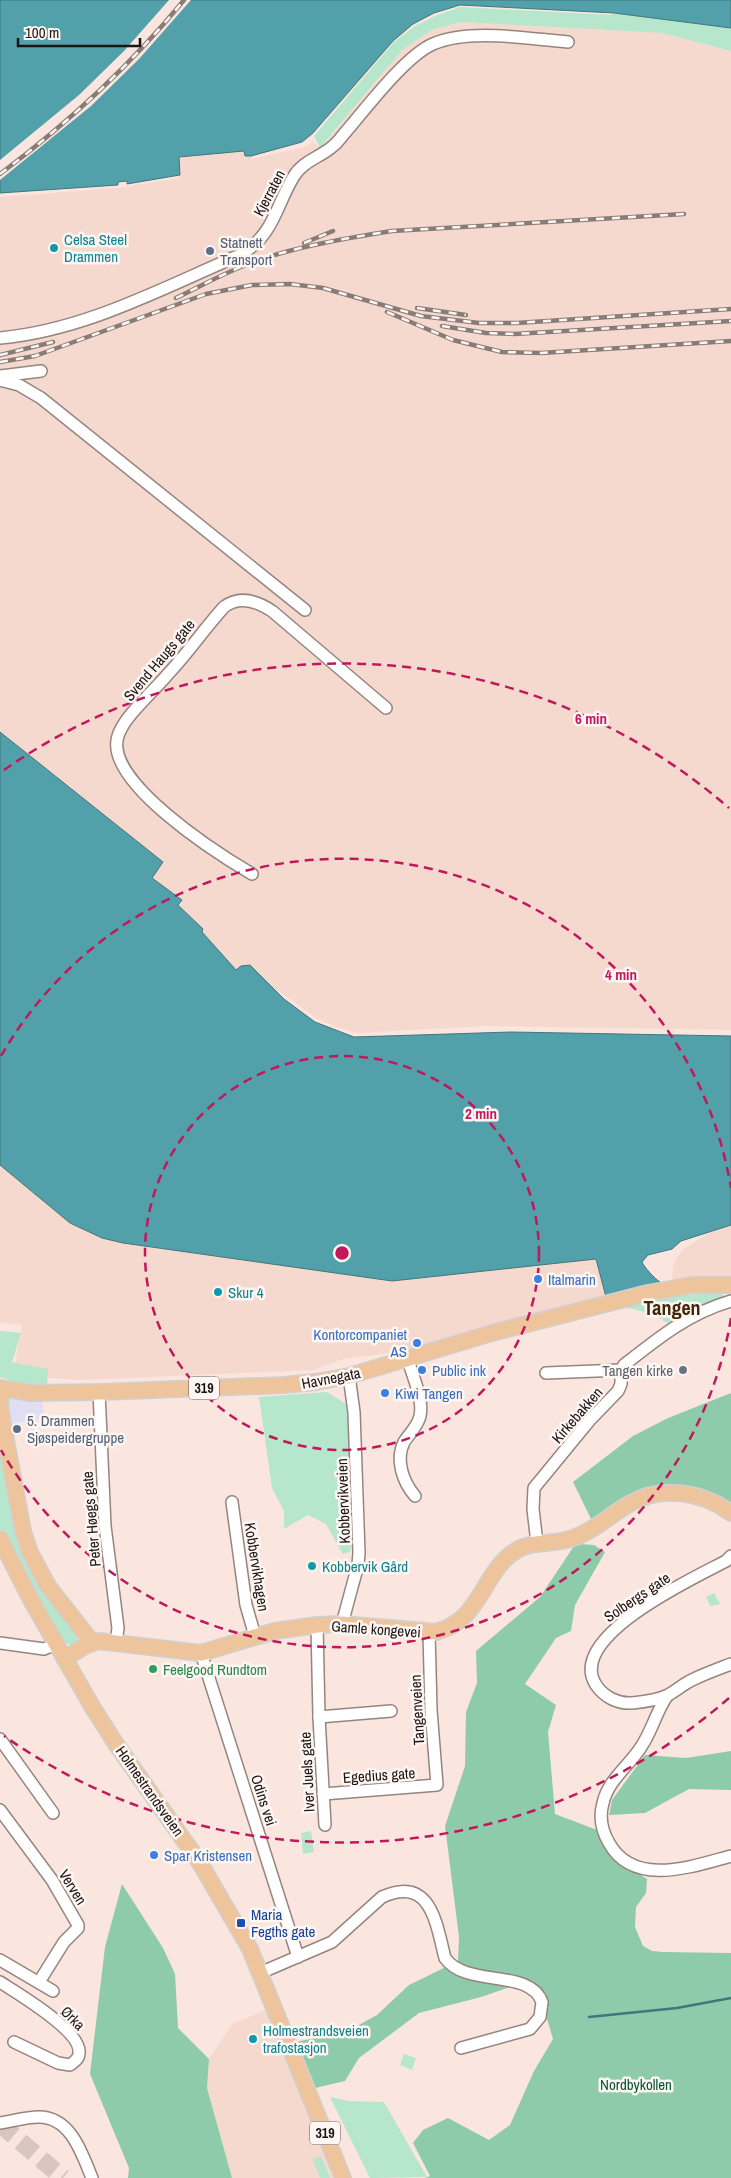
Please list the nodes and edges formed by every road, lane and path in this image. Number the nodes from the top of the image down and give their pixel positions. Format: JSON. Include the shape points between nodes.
{"nodes":[{"id":1,"x":568,"y":42,"type":"dead end"},
{"id":2,"x":0,"y":338,"type":"edge"},
{"id":3,"x":41,"y":371,"type":"dead end"},
{"id":4,"x":0,"y":378,"type":"edge"},
{"id":5,"x":305,"y":610,"type":"dead end"},
{"id":6,"x":386,"y":708,"type":"dead end"},
{"id":7,"x":252,"y":874,"type":"dead end"},
{"id":8,"x":731,"y":1285,"type":"edge"},
{"id":9,"x":731,"y":1302,"type":"edge"},
{"id":10,"x":408,"y":1359,"type":"junction"},
{"id":11,"x":621,"y":1370,"type":"junction"},
{"id":12,"x":546,"y":1373,"type":"dead end"},
{"id":13,"x":349,"y":1376,"type":"junction"},
{"id":14,"x":4,"y":1390,"type":"edge"},
{"id":15,"x":99,"y":1392,"type":"junction"},
{"id":16,"x":415,"y":1496,"type":"dead end"},
{"id":17,"x":232,"y":1502,"type":"dead end"},
{"id":18,"x":731,"y":1513,"type":"edge"},
{"id":19,"x":537,"y":1543,"type":"junction"},
{"id":20,"x":2,"y":1547,"type":"edge"},
{"id":21,"x":731,"y":1556,"type":"edge"},
{"id":22,"x":342,"y":1624,"type":"junction"},
{"id":23,"x":317,"y":1625,"type":"junction"},
{"id":24,"x":429,"y":1632,"type":"junction"},
{"id":25,"x":255,"y":1636,"type":"junction"},
{"id":26,"x":0,"y":1642,"type":"edge"},
{"id":27,"x":92,"y":1642,"type":"junction"},
{"id":28,"x":116,"y":1643,"type":"junction"},
{"id":29,"x":56,"y":1644,"type":"junction"},
{"id":30,"x":201,"y":1653,"type":"junction"},
{"id":31,"x":65,"y":1659,"type":"junction"},
{"id":32,"x":731,"y":1664,"type":"edge"},
{"id":33,"x":667,"y":1696,"type":"junction"},
{"id":34,"x":391,"y":1711,"type":"dead end"},
{"id":35,"x":319,"y":1717,"type":"junction"},
{"id":36,"x":0,"y":1740,"type":"edge"},
{"id":37,"x":438,"y":1785,"type":"joint"},
{"id":38,"x":323,"y":1794,"type":"junction"},
{"id":39,"x":0,"y":1810,"type":"edge"},
{"id":40,"x":53,"y":1813,"type":"dead end"},
{"id":41,"x":325,"y":1825,"type":"dead end"},
{"id":42,"x":731,"y":1856,"type":"edge"},
{"id":43,"x":298,"y":1957,"type":"junction"},
{"id":44,"x":0,"y":1960,"type":"edge"},
{"id":45,"x":260,"y":1973,"type":"junction"},
{"id":46,"x":0,"y":1982,"type":"edge"},
{"id":47,"x":39,"y":1982,"type":"junction"},
{"id":48,"x":52,"y":1991,"type":"dead end"},
{"id":49,"x":14,"y":2042,"type":"dead end"},
{"id":50,"x":461,"y":2048,"type":"dead end"},
{"id":51,"x":0,"y":2123,"type":"edge"},
{"id":52,"x":92,"y":2178,"type":"edge"},
{"id":53,"x":343,"y":2178,"type":"edge"}],
"edges":[{"from":1,"to":2,"type":"street","name":"Kjerraten","via":[[489,36],[455,37],[432,44],[408,61],[333,147],[309,160],[295,174],[264,236],[252,248],[93,318],[42,332]]},
{"from":3,"to":4,"type":"street"},
{"from":4,"to":5,"type":"street","via":[[41,398]]},
{"from":6,"to":7,"type":"street","name":"Svend Haugs gate","via":[[272,611],[257,602],[245,600],[234,601],[224,607],[167,676],[144,698],[117,738],[118,756],[128,775],[137,788],[212,850]]},
{"from":8,"to":10,"type":"main road","name":"Havnegata","number":"319","via":[[681,1286],[648,1293],[491,1333]]},
{"from":9,"to":11,"type":"street","via":[[690,1316]]},
{"from":10,"to":13,"type":"main road","name":"Havnegata","number":"319"},
{"from":10,"to":16,"type":"street","via":[[421,1407],[420,1418],[403,1444],[401,1468],[404,1480]]},
{"from":11,"to":12,"type":"street"},
{"from":11,"to":19,"type":"street","name":"Kirkebakken","via":[[618,1391],[589,1420],[534,1488]]},
{"from":13,"to":15,"type":"main road","name":"Havnegata","number":"319","via":[[302,1384]]},
{"from":13,"to":22,"type":"street","name":"Kobbervikveien","via":[[354,1412],[359,1553]]},
{"from":14,"to":15,"type":"main road","name":"Havnegata","number":"319"},
{"from":14,"to":27,"type":"main road","via":[[0,1405],[26,1540],[48,1586]]},
{"from":15,"to":28,"type":"street","name":"Peter Høegs gate","via":[[105,1526],[118,1628]]},
{"from":17,"to":25,"type":"street","name":"Kobbervikhagen","via":[[246,1605]]},
{"from":18,"to":19,"type":"main road","name":"Gamle kongevei","via":[[691,1494],[653,1494],[632,1502],[581,1535]]},
{"from":19,"to":24,"type":"main road","name":"Gamle kongevei","via":[[521,1548],[507,1558],[472,1608],[458,1621],[444,1630]]},
{"from":20,"to":29,"type":"main road","name":"Holmestrandsveien","number":"319"},
{"from":21,"to":33,"type":"street","name":"Solbergs gate","via":[[665,1594],[612,1630],[596,1651],[592,1675],[599,1690],[606,1695],[620,1702],[632,1703]]},
{"from":22,"to":23,"type":"main road","name":"Gamle kongevei"},
{"from":22,"to":24,"type":"main road","name":"Gamle kongevei"},
{"from":23,"to":25,"type":"main road","name":"Gamle kongevei"},
{"from":23,"to":35,"type":"street","name":"Iver Juels gate"},
{"from":24,"to":37,"type":"street","name":"Tangenveien","via":[[431,1710]]},
{"from":25,"to":30,"type":"main road","name":"Gamle kongevei"},
{"from":26,"to":29,"type":"street","via":[[44,1649]]},
{"from":27,"to":28,"type":"main road","name":"Gamle kongevei"},
{"from":27,"to":31,"type":"main road"},
{"from":28,"to":30,"type":"main road","name":"Gamle kongevei"},
{"from":29,"to":31,"type":"main road","name":"Holmestrandsveien","number":"319"},
{"from":30,"to":43,"type":"street","name":"Odins vei"},
{"from":31,"to":45,"type":"main road","name":"Holmestrandsveien","number":"319","via":[[116,1744],[200,1862],[250,1949]]},
{"from":32,"to":33,"type":"street","name":"Solbergs gate","via":[[694,1679]]},
{"from":33,"to":42,"type":"street","via":[[641,1747],[606,1792],[601,1813],[604,1834],[616,1854],[645,1870],[676,1869]]},
{"from":34,"to":35,"type":"street","name":"Iver Juels gate"},
{"from":35,"to":38,"type":"street","name":"Iver Juels gate"},
{"from":36,"to":40,"type":"street"},
{"from":37,"to":38,"type":"street","name":"Egedius gate"},
{"from":38,"to":41,"type":"street","name":"Iver Juels gate"},
{"from":39,"to":47,"type":"street","name":"Verven","via":[[52,1880],[78,1925]]},
{"from":43,"to":45,"type":"street"},
{"from":43,"to":50,"type":"street","via":[[332,1942],[382,1897],[402,1891],[421,1897],[434,1914],[449,1964],[465,1973],[527,1987],[542,2002],[540,2017],[530,2029]]},
{"from":44,"to":47,"type":"street"},
{"from":45,"to":53,"type":"main road","name":"Holmestrandsveien","number":"319"},
{"from":46,"to":49,"type":"street","name":"Ørka","via":[[53,2018],[78,2044],[80,2052],[70,2065],[58,2063]]},
{"from":47,"to":48,"type":"street"},
{"from":51,"to":52,"type":"street","via":[[38,2117],[59,2123],[71,2134]]}]}
